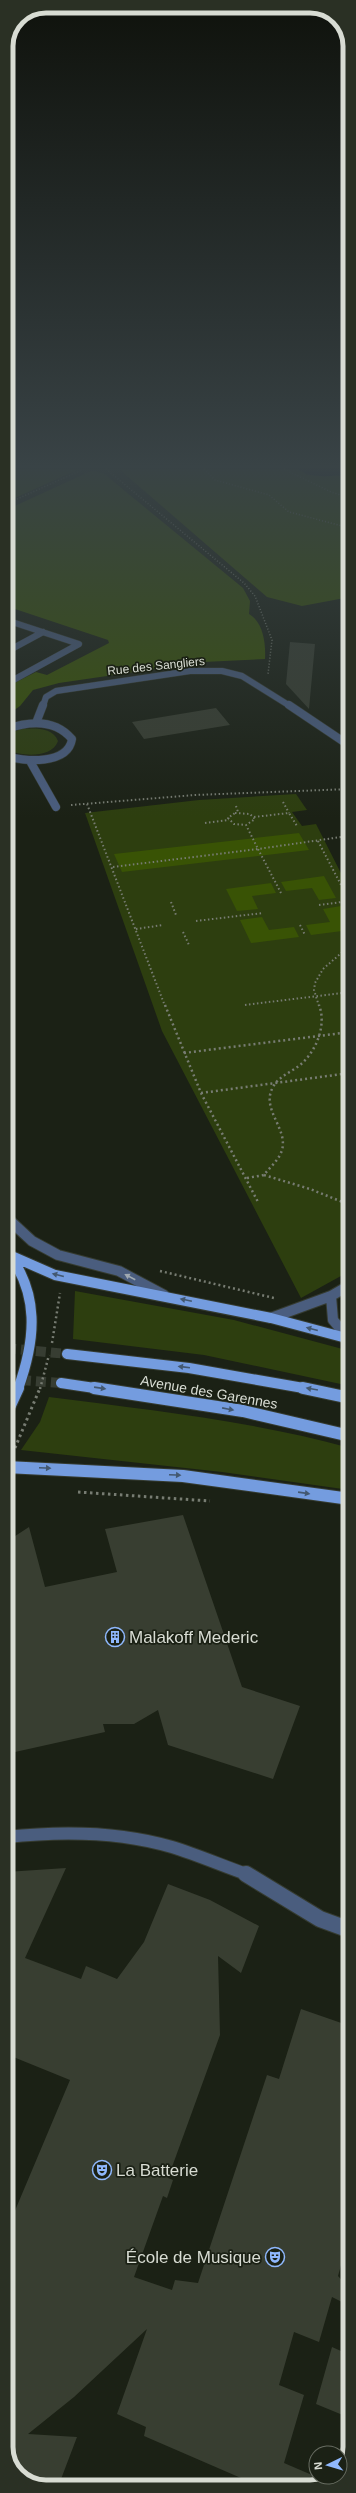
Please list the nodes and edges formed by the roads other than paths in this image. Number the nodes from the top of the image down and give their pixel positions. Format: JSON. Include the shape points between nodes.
{"nodes":[{"id":1,"x":13,"y":622,"type":"edge"},
{"id":2,"x":43,"y":632,"type":"junction"},
{"id":3,"x":13,"y":648,"type":"edge"},
{"id":4,"x":13,"y":680,"type":"edge"},
{"id":5,"x":36,"y":723,"type":"junction"},
{"id":6,"x":13,"y":728,"type":"edge"},
{"id":7,"x":343,"y":741,"type":"edge"},
{"id":8,"x":13,"y":757,"type":"edge"},
{"id":9,"x":30,"y":760,"type":"junction"},
{"id":10,"x":56,"y":807,"type":"road end"},
{"id":11,"x":13,"y":1224,"type":"edge"},
{"id":12,"x":13,"y":1255,"type":"edge"},
{"id":13,"x":13,"y":1260,"type":"edge"},
{"id":14,"x":343,"y":1289,"type":"edge"},
{"id":15,"x":164,"y":1295,"type":"junction"},
{"id":16,"x":331,"y":1296,"type":"junction"},
{"id":17,"x":271,"y":1318,"type":"junction"},
{"id":18,"x":343,"y":1333,"type":"edge"},
{"id":19,"x":343,"y":1337,"type":"edge"},
{"id":20,"x":67,"y":1354,"type":"tunnel mouth"},
{"id":21,"x":61,"y":1383,"type":"tunnel mouth"},
{"id":22,"x":343,"y":1396,"type":"edge"},
{"id":23,"x":13,"y":1401,"type":"edge"},
{"id":24,"x":343,"y":1434,"type":"edge"},
{"id":25,"x":13,"y":1467,"type":"edge"},
{"id":26,"x":343,"y":1498,"type":"edge"},
{"id":27,"x":13,"y":1836,"type":"edge"},
{"id":28,"x":343,"y":1927,"type":"edge"}],
"edges":[{"from":1,"to":2,"type":"street"},
{"from":2,"to":3,"type":"street"},
{"from":2,"to":4,"type":"street","via":[[79,644]]},
{"from":5,"to":6,"type":"street"},
{"from":5,"to":7,"type":"street","name":"Rue des Sangliers","via":[[46,697],[69,688],[190,671],[222,672],[242,676],[261,686]]},
{"from":5,"to":9,"type":"street","via":[[49,724],[68,732],[72,738],[71,745],[56,756]]},
{"from":8,"to":9,"type":"street"},
{"from":9,"to":10,"type":"street"},
{"from":15,"to":11,"type":"street","one_way":true,"via":[[119,1271],[58,1255],[32,1242]]},
{"from":15,"to":12,"type":"main road","one_way":true,"via":[[55,1275]]},
{"from":13,"to":23,"type":"main road","via":[[29,1291],[33,1331]]},
{"from":14,"to":16,"type":"street"},
{"from":17,"to":15,"type":"main road","one_way":true},
{"from":16,"to":17,"type":"street"},
{"from":16,"to":18,"type":"street","via":[[330,1309],[334,1324]]},
{"from":19,"to":17,"type":"main road","one_way":true},
{"from":22,"to":20,"type":"main road","name":"Avenue des Garennes","one_way":true,"via":[[189,1368]]},
{"from":21,"to":24,"type":"main road","name":"Avenue des Garennes","one_way":true,"via":[[196,1402]]},
{"from":25,"to":26,"type":"main road","one_way":true,"via":[[183,1476]]},
{"from":27,"to":28,"type":"street","via":[[56,1832],[124,1837],[171,1847],[249,1875],[320,1919]]}]}
